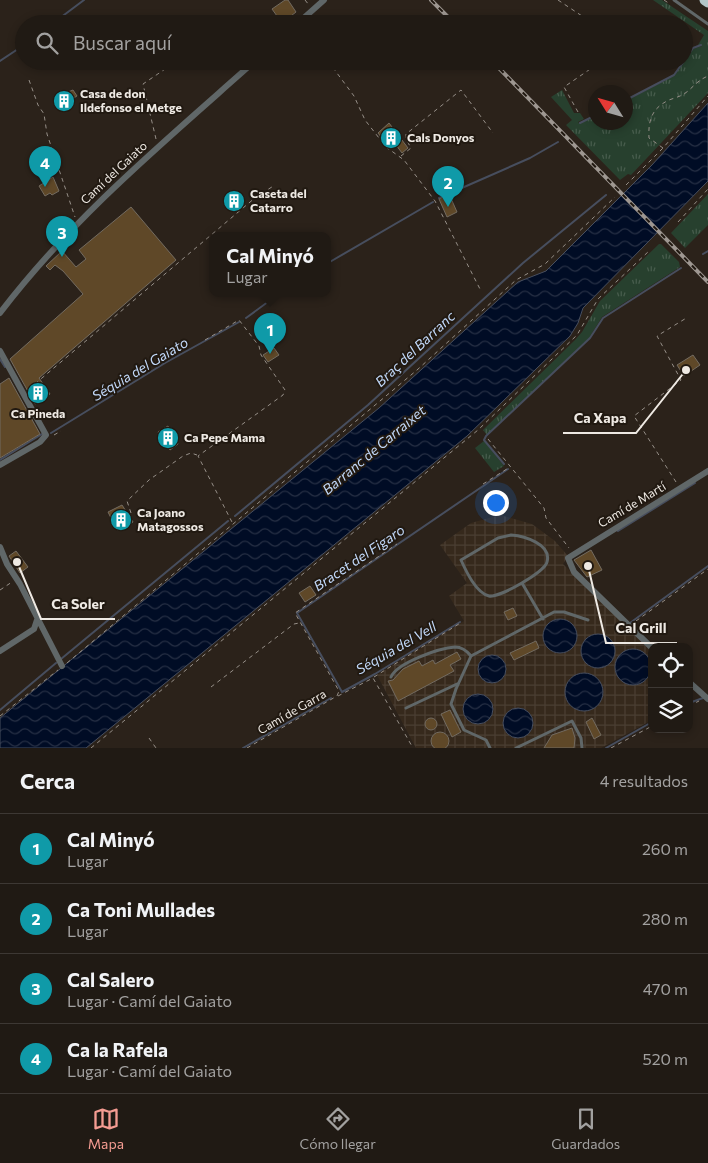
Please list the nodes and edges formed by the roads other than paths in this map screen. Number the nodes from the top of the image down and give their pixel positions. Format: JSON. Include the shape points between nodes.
{"nodes":[{"id":1,"x":324,"y":0,"type":"edge"},
{"id":2,"x":674,"y":0,"type":"edge"},
{"id":3,"x":705,"y":0,"type":"edge"},
{"id":4,"x":708,"y":2,"type":"edge"},
{"id":5,"x":307,"y":15,"type":"edge"},
{"id":6,"x":708,"y":24,"type":"edge"},
{"id":7,"x":245,"y":70,"type":"edge"},
{"id":8,"x":0,"y":313,"type":"edge"},
{"id":9,"x":0,"y":351,"type":"edge"},
{"id":10,"x":0,"y":465,"type":"edge"},
{"id":11,"x":708,"y":472,"type":"edge"},
{"id":12,"x":0,"y":547,"type":"edge"},
{"id":13,"x":522,"y":583,"type":"junction"},
{"id":14,"x":37,"y":619,"type":"junction"},
{"id":15,"x":542,"y":619,"type":"junction"},
{"id":16,"x":588,"y":620,"type":"dead end"},
{"id":17,"x":34,"y":629,"type":"junction"},
{"id":18,"x":42,"y":629,"type":"junction"},
{"id":19,"x":648,"y":644,"type":"edge"},
{"id":20,"x":0,"y":651,"type":"edge"},
{"id":21,"x":471,"y":656,"type":"junction"},
{"id":22,"x":62,"y":666,"type":"road end"},
{"id":23,"x":391,"y":677,"type":"dead end"},
{"id":24,"x":458,"y":684,"type":"junction"},
{"id":25,"x":693,"y":686,"type":"edge"},
{"id":26,"x":707,"y":698,"type":"edge"},
{"id":27,"x":406,"y":708,"type":"dead end"},
{"id":28,"x":521,"y":746,"type":"junction"},
{"id":29,"x":490,"y":748,"type":"edge"},
{"id":30,"x":516,"y":748,"type":"edge"},
{"id":31,"x":528,"y":748,"type":"edge"},
{"id":32,"x":582,"y":748,"type":"edge"}],
"edges":[{"from":1,"to":5,"type":"street"},
{"from":2,"to":6,"type":"lane"},
{"from":3,"to":4,"type":"highway"},
{"from":7,"to":8,"type":"street","name":"Camí del Gaiato","via":[[78,223]]},
{"from":9,"to":10,"type":"street","via":[[46,435],[40,442]]},
{"from":11,"to":19,"type":"street","name":"Camí de Martí","via":[[570,556],[574,572]]},
{"from":12,"to":14,"type":"street"},
{"from":13,"to":13,"type":"lane","via":[[544,568],[547,562],[540,545],[525,536],[498,538],[461,560],[480,591],[490,597]]},
{"from":13,"to":15,"type":"lane"},
{"from":14,"to":17,"type":"street"},
{"from":14,"to":18,"type":"street"},
{"from":15,"to":16,"type":"lane","via":[[554,612],[564,612]]},
{"from":15,"to":21,"type":"lane"},
{"from":17,"to":18,"type":"street"},
{"from":17,"to":20,"type":"street"},
{"from":18,"to":22,"type":"street"},
{"from":21,"to":23,"type":"lane","via":[[467,650],[455,647],[402,665],[394,670]]},
{"from":21,"to":24,"type":"lane"},
{"from":24,"to":27,"type":"lane"},
{"from":24,"to":29,"type":"lane","via":[[451,704],[464,730],[486,740]]},
{"from":25,"to":26,"type":"street"},
{"from":28,"to":30,"type":"lane"},
{"from":28,"to":31,"type":"lane"},
{"from":28,"to":32,"type":"lane","via":[[572,721],[581,738]]}]}
